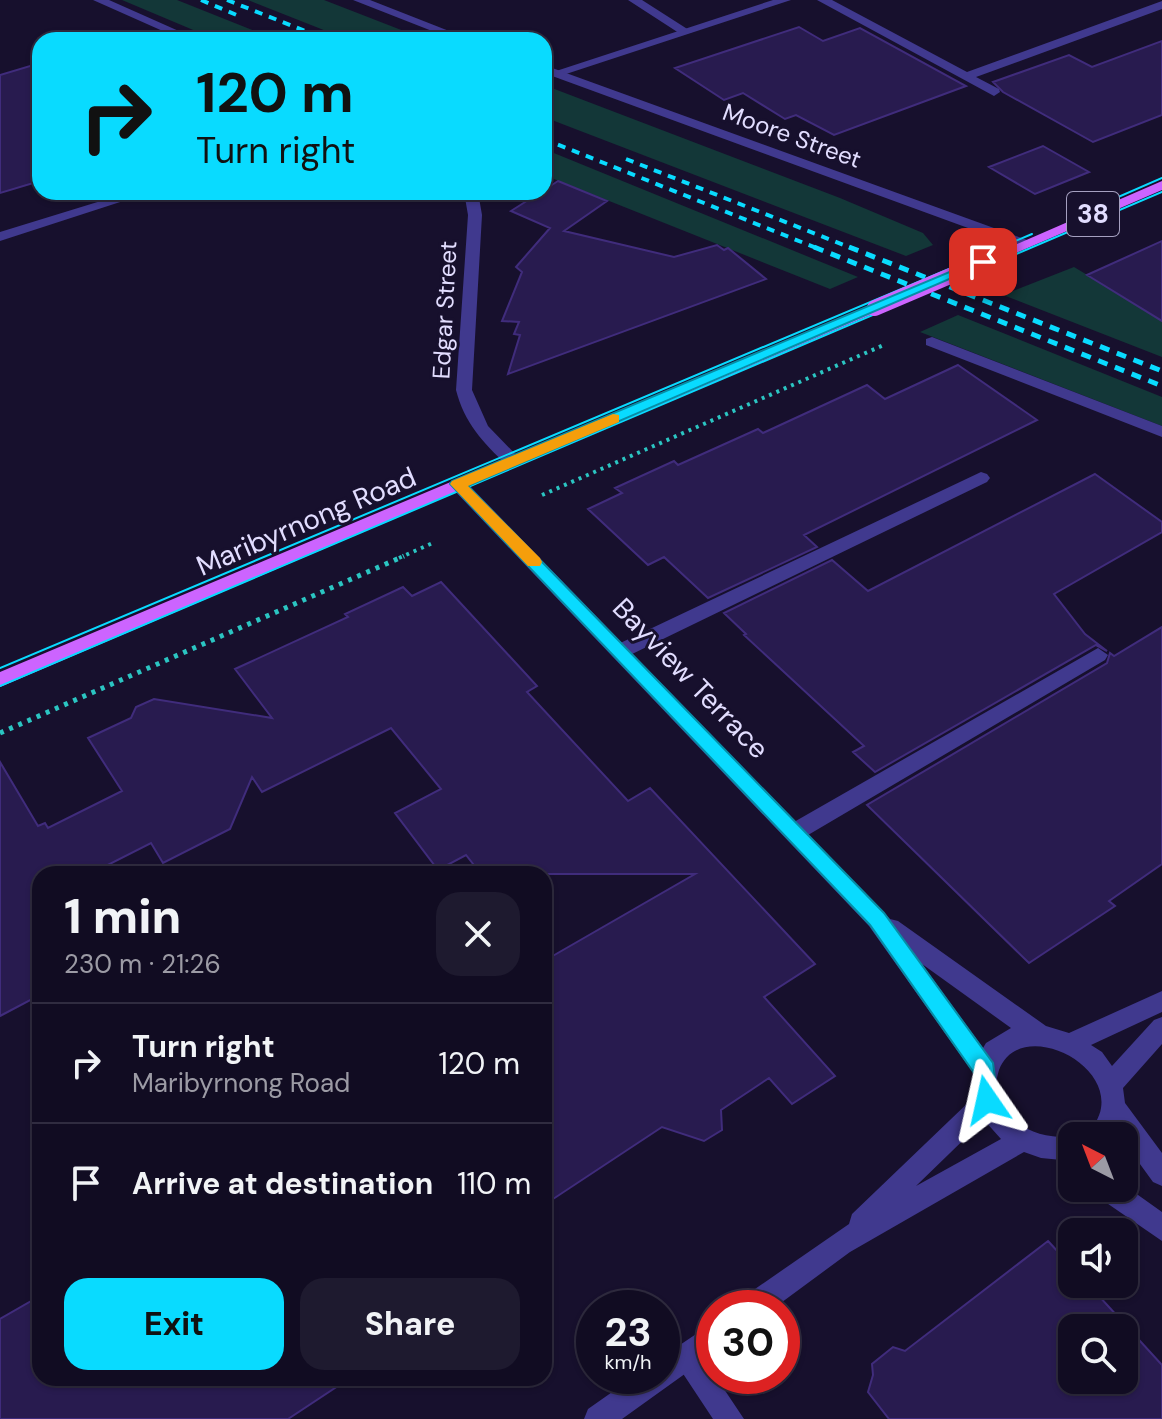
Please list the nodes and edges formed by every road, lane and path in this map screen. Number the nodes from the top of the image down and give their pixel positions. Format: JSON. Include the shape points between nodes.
{"nodes":[{"id":1,"x":99,"y":0,"type":"edge"},
{"id":2,"x":359,"y":0,"type":"edge"},
{"id":3,"x":634,"y":0,"type":"edge"},
{"id":4,"x":785,"y":0,"type":"edge"},
{"id":5,"x":823,"y":0,"type":"edge"},
{"id":6,"x":1162,"y":5,"type":"edge"},
{"id":7,"x":174,"y":32,"type":"edge"},
{"id":8,"x":445,"y":32,"type":"edge"},
{"id":9,"x":686,"y":32,"type":"junction"},
{"id":10,"x":552,"y":70,"type":"edge"},
{"id":11,"x":552,"y":72,"type":"edge"},
{"id":12,"x":965,"y":77,"type":"junction"},
{"id":13,"x":994,"y":92,"type":"dead end"},
{"id":14,"x":1162,"y":185,"type":"edge"},
{"id":15,"x":118,"y":200,"type":"edge"},
{"id":16,"x":472,"y":200,"type":"edge"},
{"id":17,"x":0,"y":237,"type":"edge"},
{"id":18,"x":1025,"y":244,"type":"junction"},
{"id":19,"x":893,"y":341,"type":"dead end"},
{"id":20,"x":932,"y":342,"type":"dead end"},
{"id":21,"x":1162,"y":432,"type":"edge"},
{"id":22,"x":513,"y":461,"type":"junction"},
{"id":23,"x":981,"y":478,"type":"dead end"},
{"id":24,"x":458,"y":484,"type":"junction"},
{"id":25,"x":542,"y":495,"type":"dead end"},
{"id":26,"x":435,"y":542,"type":"dead end"},
{"id":27,"x":621,"y":651,"type":"junction"},
{"id":28,"x":1098,"y":655,"type":"dead end"},
{"id":29,"x":0,"y":680,"type":"edge"},
{"id":30,"x":0,"y":733,"type":"edge"},
{"id":31,"x":795,"y":832,"type":"junction"},
{"id":32,"x":877,"y":919,"type":"junction"},
{"id":33,"x":1162,"y":1001,"type":"edge"},
{"id":34,"x":1162,"y":1027,"type":"edge"},
{"id":35,"x":1038,"y":1034,"type":"junction"},
{"id":36,"x":1072,"y":1043,"type":"junction"},
{"id":37,"x":985,"y":1070,"type":"junction"},
{"id":38,"x":1113,"y":1096,"type":"junction"},
{"id":39,"x":987,"y":1100,"type":"junction"},
{"id":40,"x":1110,"y":1122,"type":"edge"},
{"id":41,"x":1022,"y":1140,"type":"junction"},
{"id":42,"x":1058,"y":1151,"type":"edge"},
{"id":43,"x":1162,"y":1174,"type":"edge"},
{"id":44,"x":1126,"y":1202,"type":"edge"},
{"id":45,"x":1162,"y":1228,"type":"edge"},
{"id":46,"x":841,"y":1243,"type":"junction"},
{"id":47,"x":777,"y":1290,"type":"edge"},
{"id":48,"x":696,"y":1350,"type":"edge"},
{"id":49,"x":686,"y":1357,"type":"junction"},
{"id":50,"x":680,"y":1361,"type":"edge"},
{"id":51,"x":634,"y":1394,"type":"edge"},
{"id":52,"x":598,"y":1419,"type":"edge"},
{"id":53,"x":730,"y":1419,"type":"edge"}],
"edges":[{"from":1,"to":7,"type":"street"},
{"from":2,"to":8,"type":"street"},
{"from":3,"to":9,"type":"street"},
{"from":4,"to":9,"type":"street"},
{"from":5,"to":12,"type":"street"},
{"from":6,"to":12,"type":"street"},
{"from":9,"to":10,"type":"street"},
{"from":11,"to":18,"type":"street","name":"Moore Street"},
{"from":12,"to":13,"type":"street"},
{"from":14,"to":18,"type":"main road","name":"Maribyrnong Road","number":"38"},
{"from":15,"to":17,"type":"street"},
{"from":16,"to":22,"type":"street","name":"Edgar Street","via":[[464,390],[477,424]]},
{"from":18,"to":22,"type":"main road","name":"Maribyrnong Road","number":"38","bridge":true},
{"from":19,"to":25,"type":"path"},
{"from":20,"to":21,"type":"street"},
{"from":22,"to":24,"type":"main road","name":"Maribyrnong Road","number":"38"},
{"from":23,"to":27,"type":"street"},
{"from":24,"to":27,"type":"street","name":"Bayview Terrace"},
{"from":24,"to":29,"type":"main road","name":"Maribyrnong Road","number":"38"},
{"from":26,"to":30,"type":"path"},
{"from":27,"to":31,"type":"street","name":"Bayview Terrace"},
{"from":28,"to":31,"type":"street"},
{"from":31,"to":32,"type":"street","name":"Bayview Terrace"},
{"from":32,"to":35,"type":"street","name":"Bayview Terrace"},
{"from":32,"to":37,"type":"street","name":"Bayview Terrace"},
{"from":33,"to":36,"type":"street"},
{"from":34,"to":38,"type":"street"},
{"from":35,"to":36,"type":"street"},
{"from":35,"to":37,"type":"street","via":[[1004,1043]]},
{"from":36,"to":38,"type":"street","via":[[1095,1061]]},
{"from":37,"to":39,"type":"street"},
{"from":38,"to":40,"type":"street"},
{"from":38,"to":43,"type":"street"},
{"from":39,"to":41,"type":"street","via":[[1007,1129]]},
{"from":39,"to":46,"type":"street"},
{"from":41,"to":42,"type":"street"},
{"from":41,"to":46,"type":"street"},
{"from":44,"to":45,"type":"street"},
{"from":46,"to":47,"type":"street"},
{"from":48,"to":49,"type":"street"},
{"from":49,"to":50,"type":"street"},
{"from":49,"to":53,"type":"street"},
{"from":51,"to":52,"type":"street"}]}
